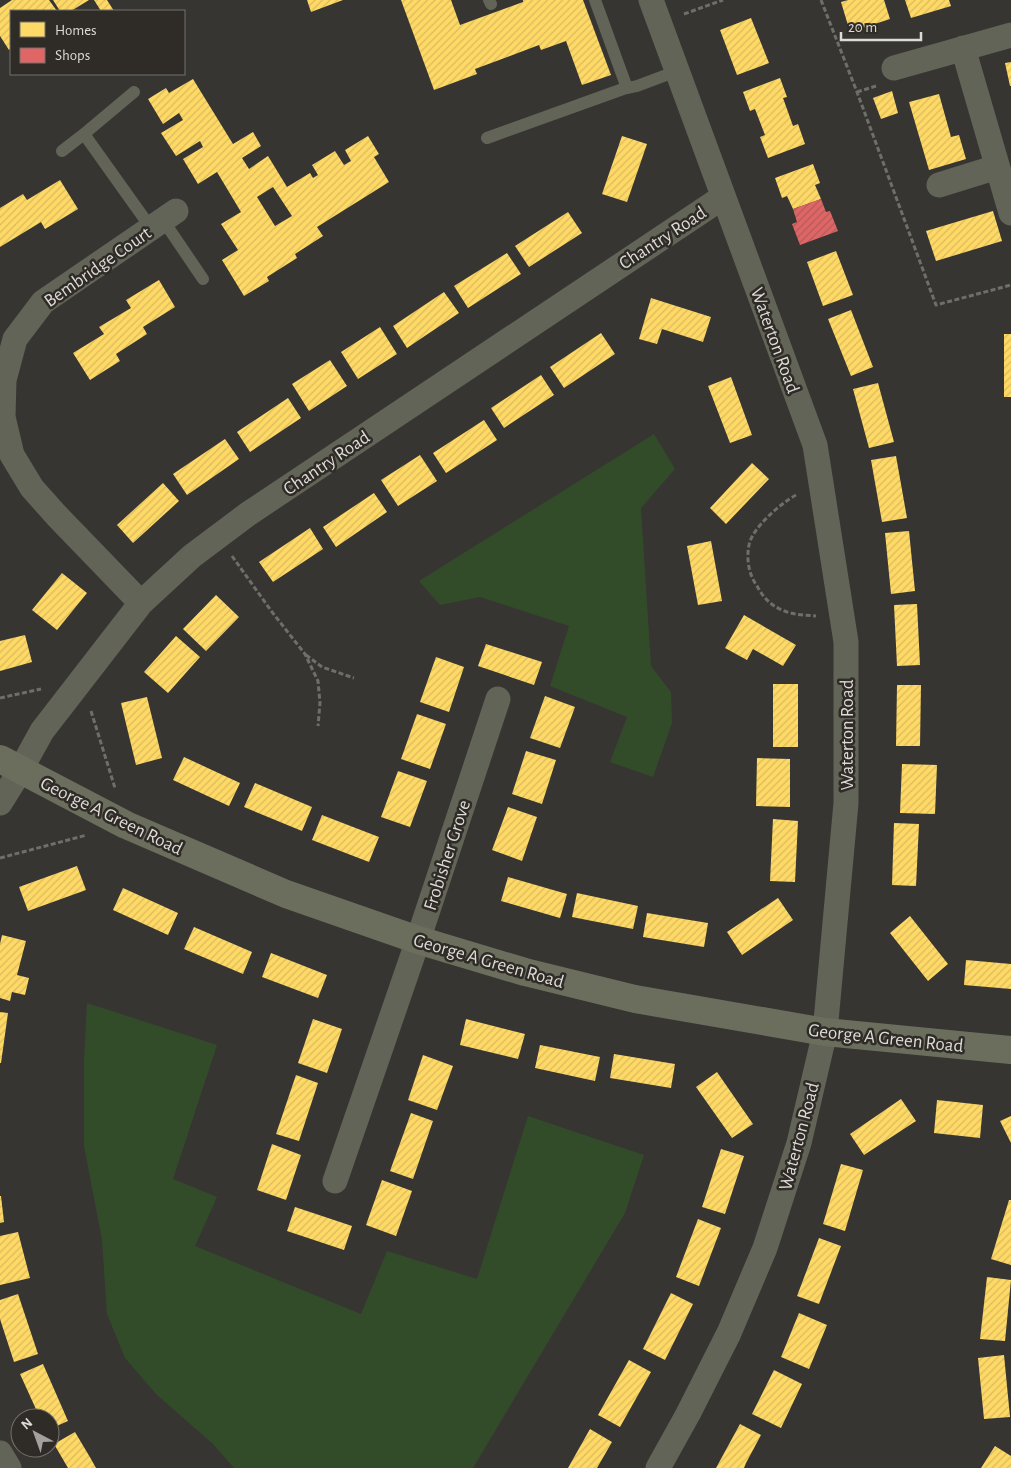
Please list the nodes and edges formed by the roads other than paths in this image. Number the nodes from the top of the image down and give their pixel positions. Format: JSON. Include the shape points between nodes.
{"nodes":[{"id":1,"x":595,"y":0,"type":"edge"},
{"id":2,"x":655,"y":11,"type":"edge"},
{"id":3,"x":1011,"y":35,"type":"edge"},
{"id":4,"x":963,"y":48,"type":"junction"},
{"id":5,"x":894,"y":68,"type":"dead end"},
{"id":6,"x":677,"y":71,"type":"junction"},
{"id":7,"x":628,"y":88,"type":"junction"},
{"id":8,"x":134,"y":92,"type":"dead end"},
{"id":9,"x":84,"y":134,"type":"junction"},
{"id":10,"x":487,"y":138,"type":"dead end"},
{"id":11,"x":62,"y":151,"type":"dead end"},
{"id":12,"x":997,"y":167,"type":"junction"},
{"id":13,"x":939,"y":186,"type":"dead end"},
{"id":14,"x":723,"y":197,"type":"junction"},
{"id":15,"x":1011,"y":213,"type":"edge"},
{"id":16,"x":163,"y":220,"type":"junction"},
{"id":17,"x":203,"y":278,"type":"dead end"},
{"id":18,"x":141,"y":602,"type":"junction"},
{"id":19,"x":498,"y":699,"type":"dead end"},
{"id":20,"x":10,"y":765,"type":"edge"},
{"id":21,"x":0,"y":803,"type":"edge"},
{"id":22,"x":418,"y":940,"type":"junction"},
{"id":23,"x":825,"y":1032,"type":"junction"},
{"id":24,"x":1011,"y":1050,"type":"edge"},
{"id":25,"x":335,"y":1181,"type":"dead end"},
{"id":26,"x":0,"y":1453,"type":"edge"},
{"id":27,"x":9,"y":1468,"type":"edge"},
{"id":28,"x":658,"y":1468,"type":"edge"}],
"edges":[{"from":1,"to":7,"type":"lane"},
{"from":2,"to":6,"type":"street","name":"Waterton Road"},
{"from":3,"to":4,"type":"street"},
{"from":4,"to":5,"type":"street"},
{"from":4,"to":12,"type":"street"},
{"from":6,"to":7,"type":"lane"},
{"from":6,"to":14,"type":"street","name":"Waterton Road"},
{"from":7,"to":10,"type":"lane"},
{"from":8,"to":9,"type":"lane"},
{"from":9,"to":11,"type":"lane"},
{"from":9,"to":16,"type":"lane"},
{"from":12,"to":13,"type":"street"},
{"from":12,"to":15,"type":"street"},
{"from":14,"to":18,"type":"street","name":"Chantry Road","via":[[248,514],[192,556]]},
{"from":14,"to":23,"type":"street","name":"Waterton Road","via":[[815,445],[846,642],[846,803]]},
{"from":16,"to":17,"type":"lane"},
{"from":16,"to":18,"type":"street","name":"Bembridge Court","via":[[43,302],[15,339],[4,380],[3,417],[12,455],[32,488]]},
{"from":18,"to":20,"type":"street","name":"Chantry Road","via":[[42,731]]},
{"from":19,"to":22,"type":"street","name":"Frobisher Grove"},
{"from":20,"to":21,"type":"street","name":"Chantry Road"},
{"from":20,"to":22,"type":"main road","name":"George A Green Road","via":[[126,825],[286,894]]},
{"from":22,"to":23,"type":"main road","name":"George A Green Road","via":[[525,972],[635,999]]},
{"from":22,"to":25,"type":"street","name":"Frobisher Grove"},
{"from":23,"to":24,"type":"main road","name":"George A Green Road"},
{"from":23,"to":28,"type":"street","name":"Waterton Road","via":[[799,1143],[765,1248],[729,1333]]},
{"from":26,"to":27,"type":"street"}]}
